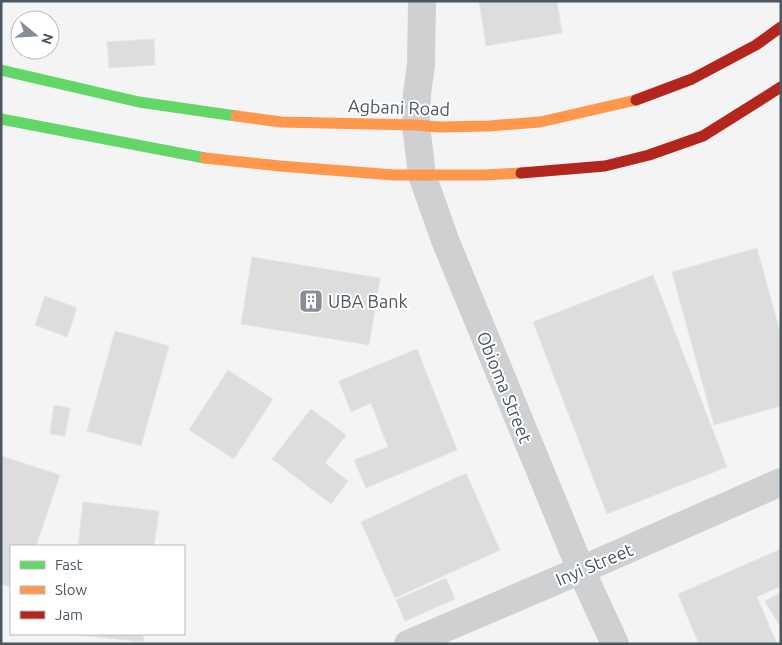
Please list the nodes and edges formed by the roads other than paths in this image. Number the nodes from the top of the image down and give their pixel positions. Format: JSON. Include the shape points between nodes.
{"nodes":[{"id":1,"x":422,"y":1,"type":"edge"},
{"id":2,"x":781,"y":27,"type":"edge"},
{"id":3,"x":1,"y":70,"type":"edge"},
{"id":4,"x":781,"y":87,"type":"edge"},
{"id":5,"x":1,"y":119,"type":"edge"},
{"id":6,"x":416,"y":125,"type":"junction"},
{"id":7,"x":422,"y":175,"type":"junction"},
{"id":8,"x":781,"y":482,"type":"edge"},
{"id":9,"x":581,"y":570,"type":"junction"},
{"id":10,"x":408,"y":644,"type":"edge"},
{"id":11,"x":615,"y":644,"type":"edge"}],
"edges":[{"from":1,"to":6,"type":"street","name":"Obioma Street"},
{"from":2,"to":6,"type":"main road","name":"Agbani Road","via":[[692,79],[636,100],[540,122],[439,127]]},
{"from":3,"to":6,"type":"main road","name":"Agbani Road","via":[[138,102],[281,122]]},
{"from":4,"to":7,"type":"main road","via":[[703,136],[605,166],[485,175]]},
{"from":5,"to":7,"type":"main road","via":[[209,159]]},
{"from":6,"to":7,"type":"street","name":"Obioma Street"},
{"from":7,"to":9,"type":"street","name":"Obioma Street","via":[[445,240]]},
{"from":8,"to":9,"type":"street","name":"Inyi Street"},
{"from":9,"to":10,"type":"street","name":"Inyi Street"},
{"from":9,"to":11,"type":"street","name":"Obioma Street"}]}
